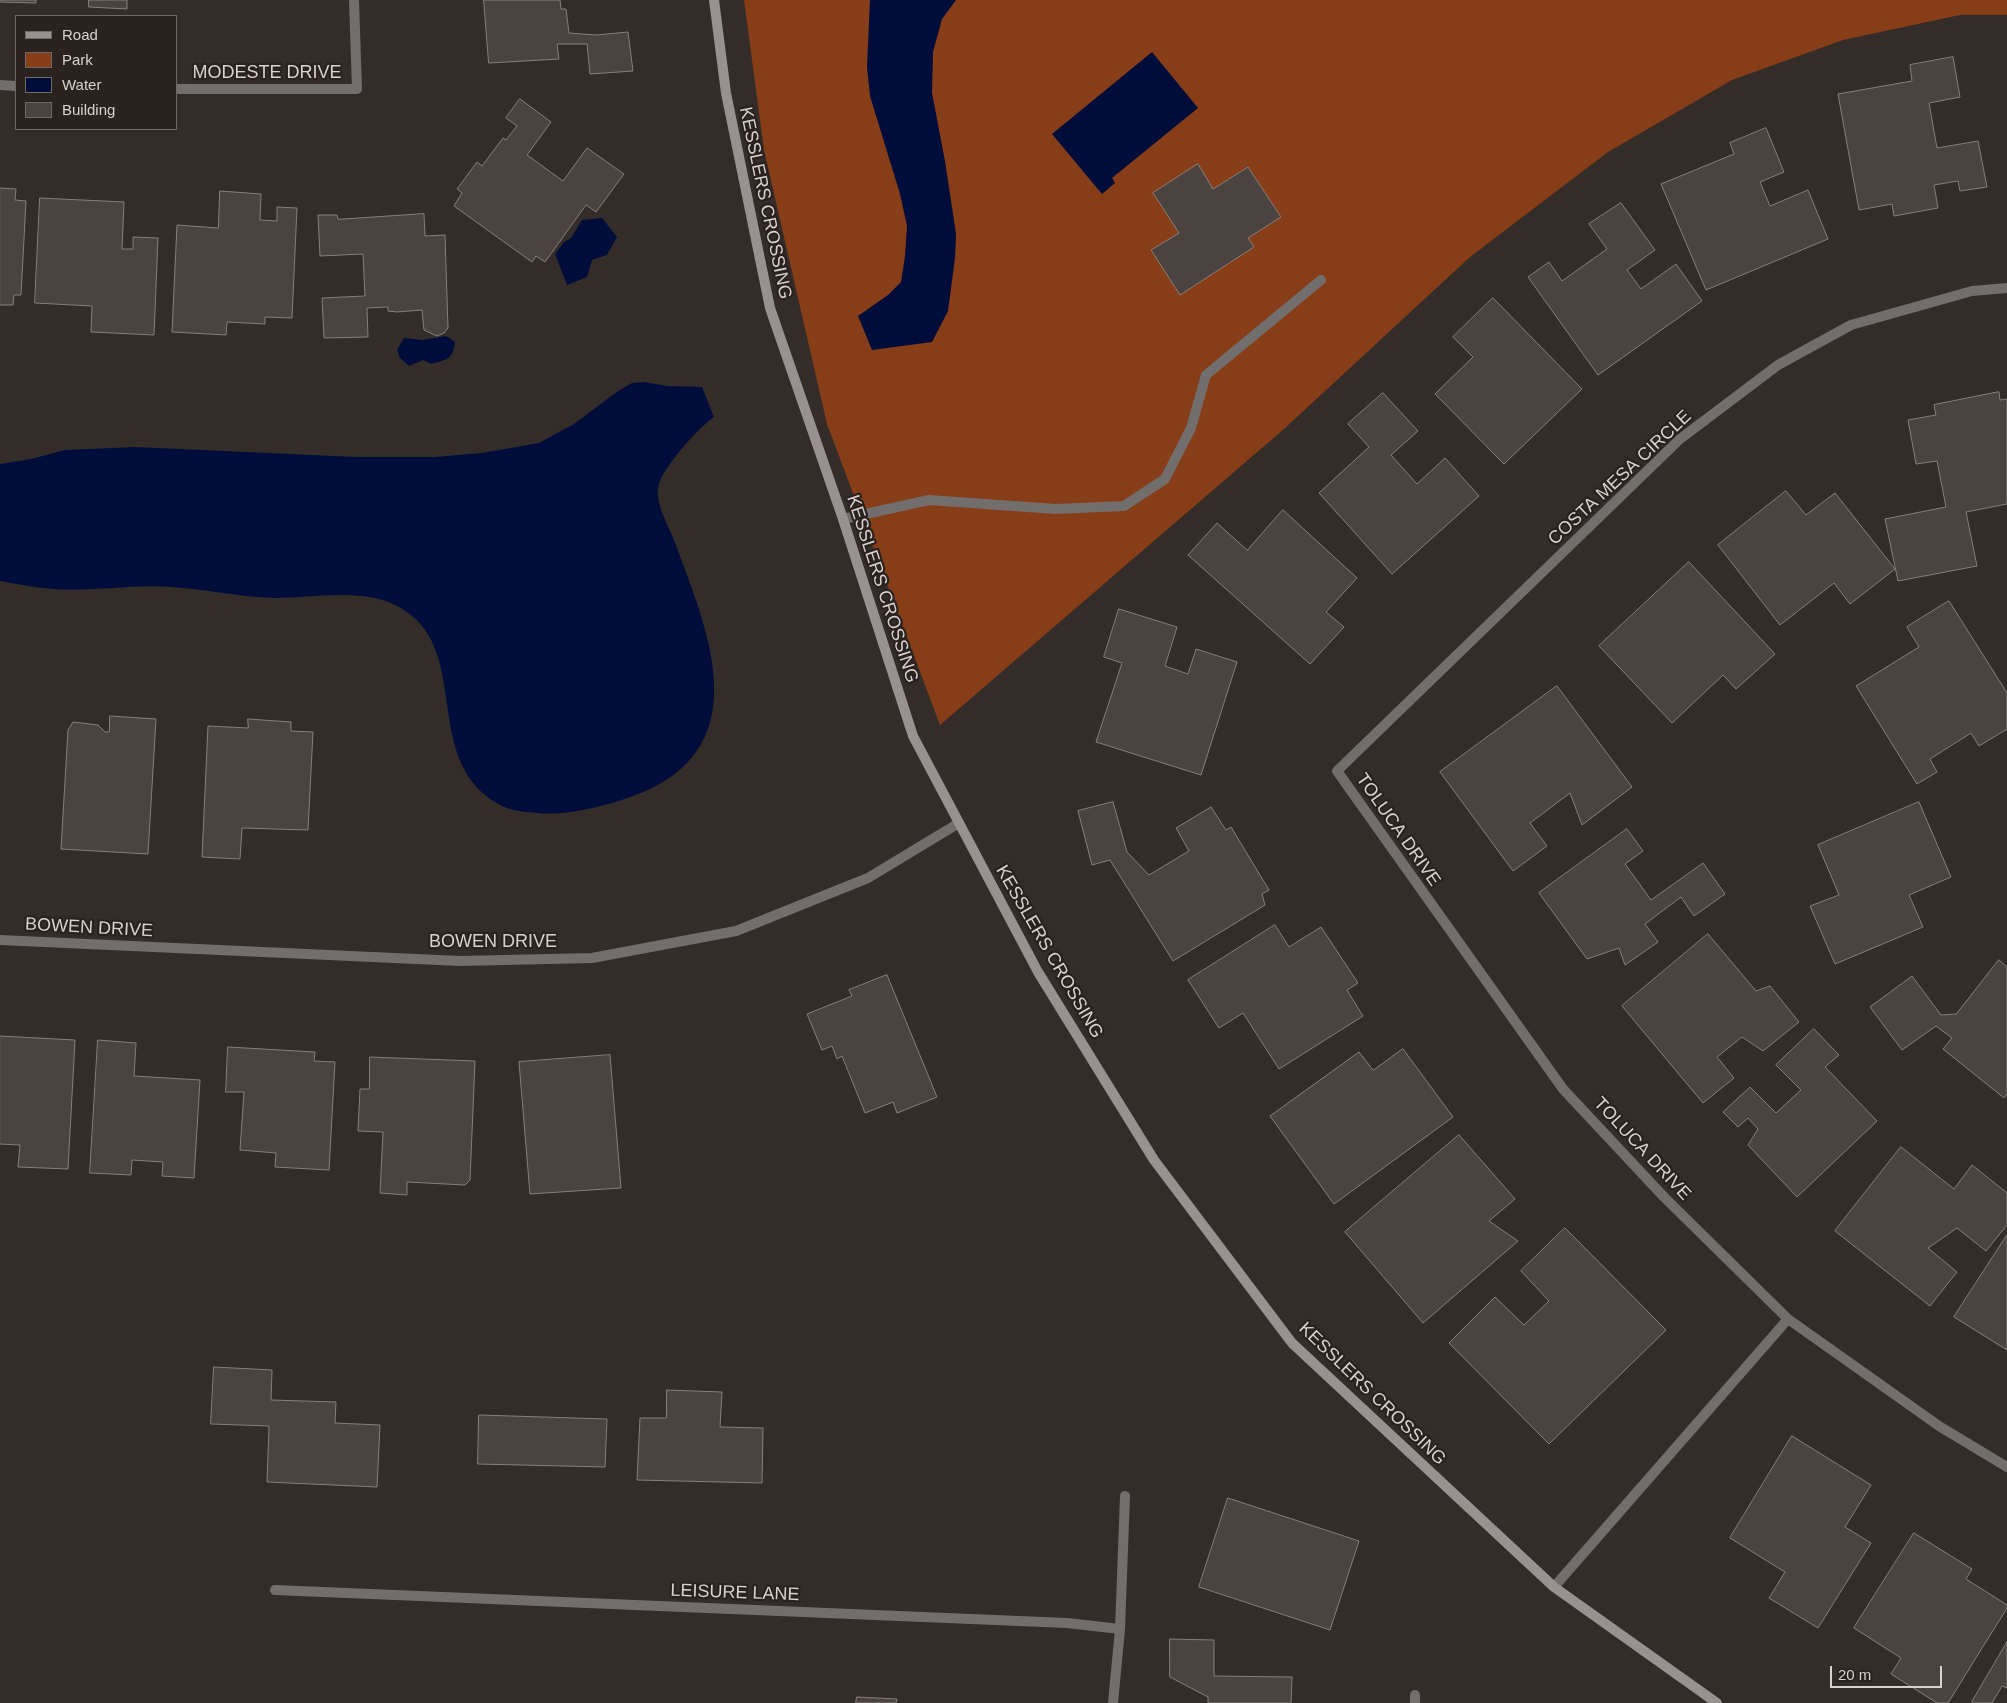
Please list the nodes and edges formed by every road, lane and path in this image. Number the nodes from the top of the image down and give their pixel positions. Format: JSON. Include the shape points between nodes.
{"nodes":[{"id":1,"x":354,"y":0,"type":"edge"},
{"id":2,"x":714,"y":0,"type":"edge"},
{"id":3,"x":0,"y":85,"type":"edge"},
{"id":4,"x":15,"y":86,"type":"edge"},
{"id":5,"x":178,"y":89,"type":"edge"},
{"id":6,"x":1321,"y":280,"type":"dead end"},
{"id":7,"x":2007,"y":288,"type":"edge"},
{"id":8,"x":843,"y":519,"type":"junction"},
{"id":9,"x":1337,"y":771,"type":"joint"},
{"id":10,"x":959,"y":823,"type":"junction"},
{"id":11,"x":0,"y":940,"type":"edge"},
{"id":12,"x":1788,"y":1319,"type":"junction"},
{"id":13,"x":2007,"y":1467,"type":"edge"},
{"id":14,"x":1125,"y":1496,"type":"dead end"},
{"id":15,"x":1554,"y":1587,"type":"junction"},
{"id":16,"x":275,"y":1590,"type":"dead end"},
{"id":17,"x":1120,"y":1629,"type":"junction"},
{"id":18,"x":1112,"y":1703,"type":"edge"},
{"id":19,"x":1717,"y":1703,"type":"edge"}],
"edges":[{"from":1,"to":5,"type":"street","name":"MODESTE DRIVE","via":[[357,89]]},
{"from":2,"to":8,"type":"street","name":"KESSLERS CROSSING","via":[[726,92],[770,308]]},
{"from":3,"to":4,"type":"street"},
{"from":6,"to":8,"type":"street","via":[[1206,375],[1191,428],[1164,479],[1124,506],[1056,509],[929,500]]},
{"from":7,"to":9,"type":"street","name":"COSTA MESA CIRCLE","via":[[1972,291],[1851,326],[1778,365],[1680,439]]},
{"from":8,"to":10,"type":"street","name":"KESSLERS CROSSING","via":[[913,736]]},
{"from":9,"to":12,"type":"street","name":"TOLUCA DRIVE","via":[[1563,1089],[1664,1197]]},
{"from":10,"to":11,"type":"street","name":"BOWEN DRIVE","via":[[868,878],[736,931],[592,958],[460,961]]},
{"from":10,"to":15,"type":"street","name":"KESSLERS CROSSING","via":[[1038,972],[1154,1160],[1292,1343]]},
{"from":12,"to":13,"type":"street","name":"TOLUCA DRIVE","via":[[1940,1426]]},
{"from":12,"to":15,"type":"street"},
{"from":14,"to":17,"type":"street"},
{"from":15,"to":19,"type":"street","name":"KESSLERS CROSSING"},
{"from":16,"to":17,"type":"street","name":"LEISURE LANE","via":[[1058,1623]]},
{"from":17,"to":18,"type":"street"}]}
